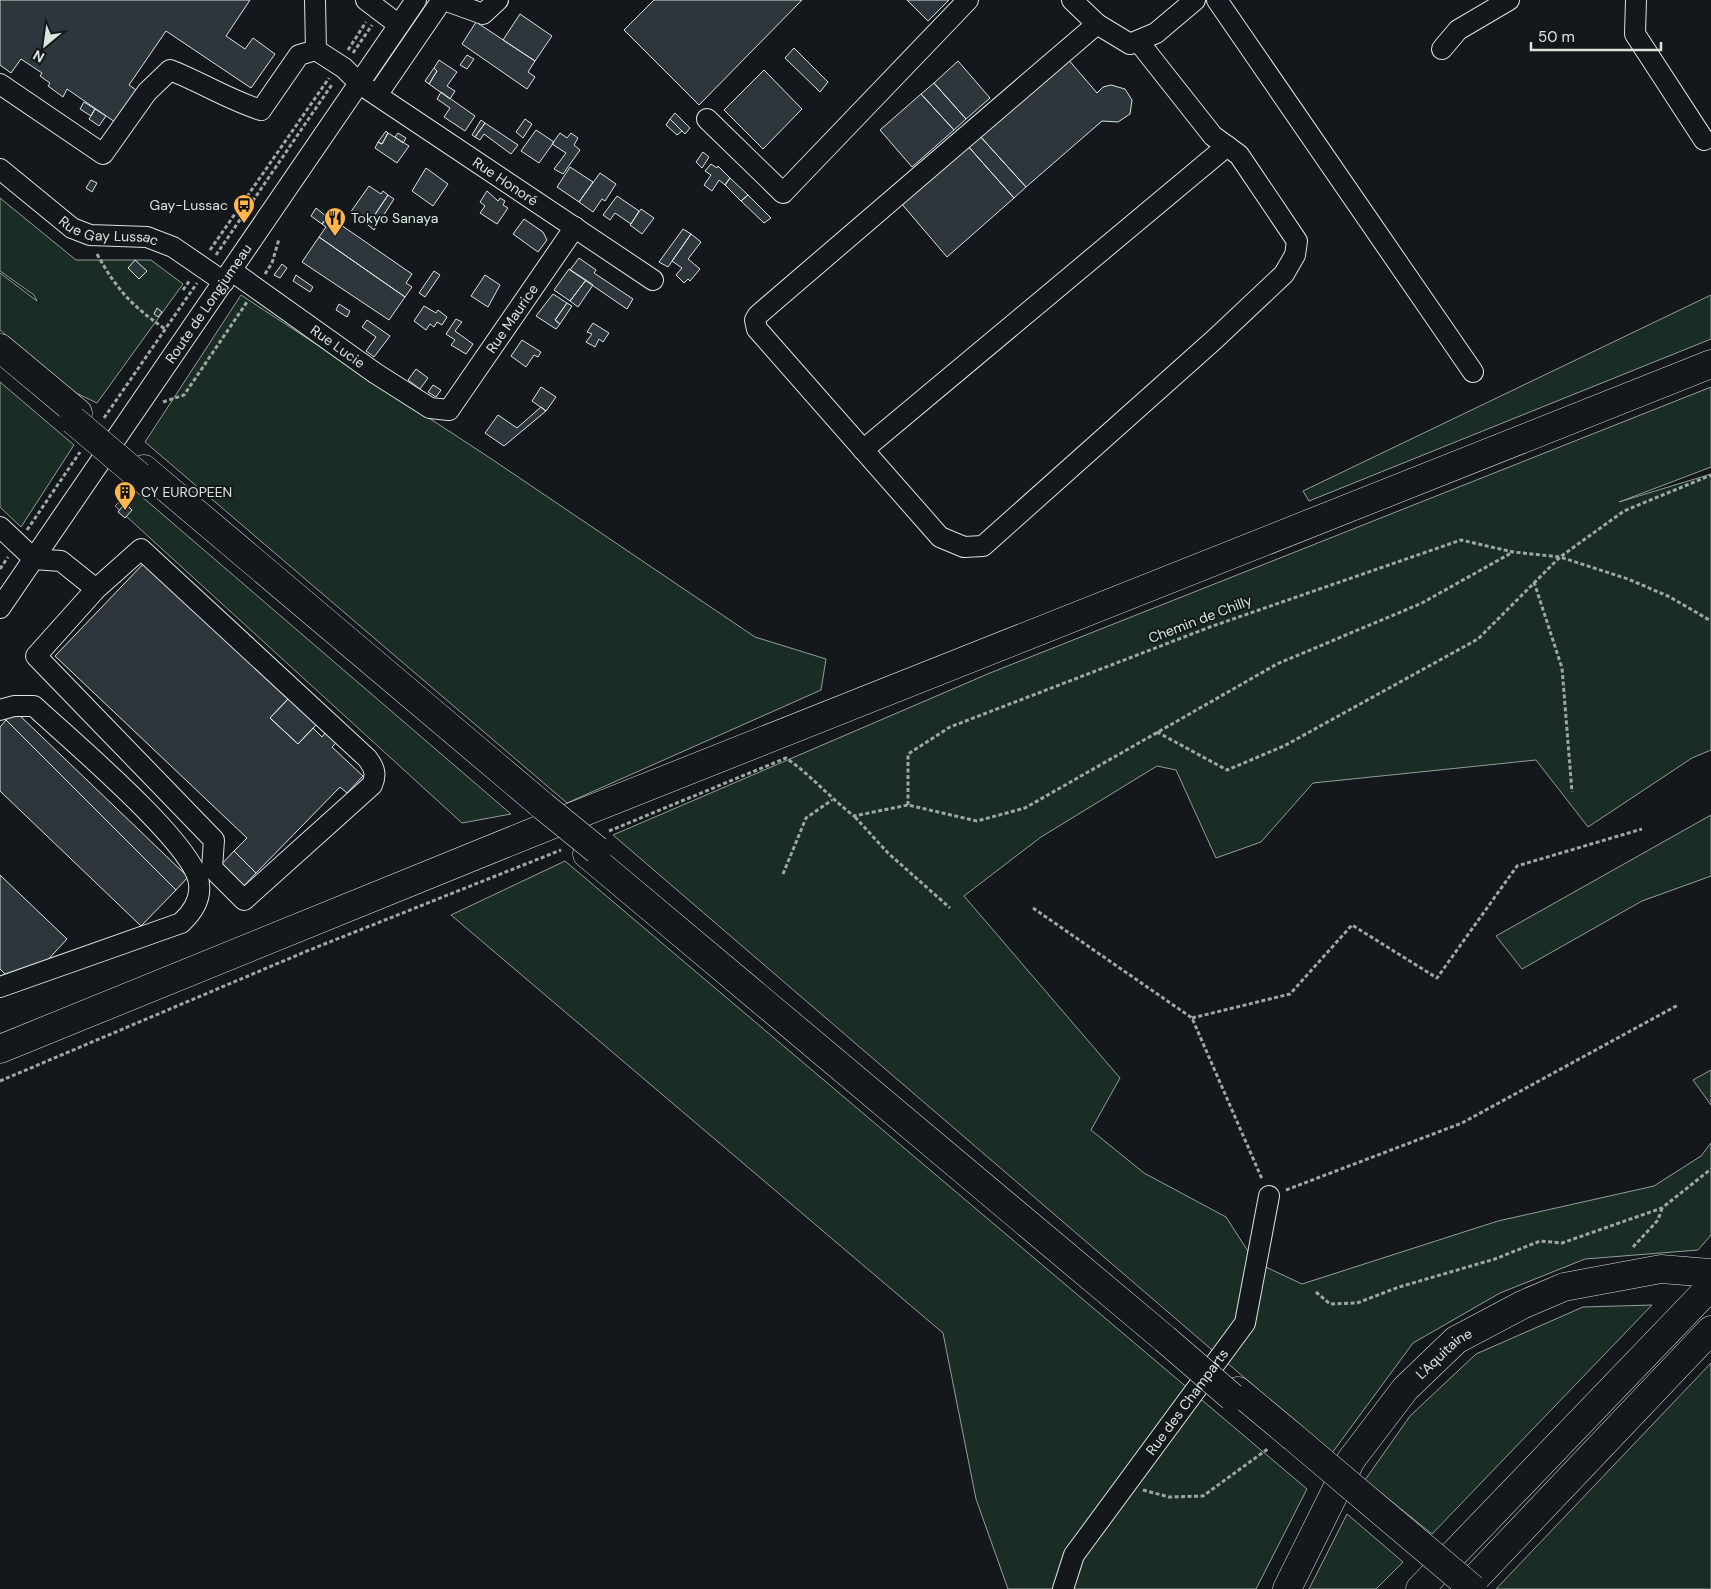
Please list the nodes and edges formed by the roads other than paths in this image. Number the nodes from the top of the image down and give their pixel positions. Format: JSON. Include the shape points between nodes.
{"nodes":[{"id":1,"x":315,"y":0,"type":"edge"},
{"id":2,"x":416,"y":0,"type":"edge"},
{"id":3,"x":443,"y":0,"type":"edge"},
{"id":4,"x":498,"y":0,"type":"edge"},
{"id":5,"x":968,"y":0,"type":"edge"},
{"id":6,"x":1072,"y":0,"type":"edge"},
{"id":7,"x":1195,"y":0,"type":"edge"},
{"id":8,"x":1217,"y":0,"type":"edge"},
{"id":9,"x":1509,"y":0,"type":"edge"},
{"id":10,"x":1636,"y":0,"type":"edge"},
{"id":11,"x":371,"y":4,"type":"edge"},
{"id":12,"x":1097,"y":24,"type":"junction"},
{"id":13,"x":399,"y":26,"type":"junction"},
{"id":14,"x":1138,"y":41,"type":"junction"},
{"id":15,"x":1442,"y":49,"type":"dead end"},
{"id":16,"x":316,"y":50,"type":"junction"},
{"id":17,"x":0,"y":84,"type":"edge"},
{"id":18,"x":360,"y":84,"type":"junction"},
{"id":19,"x":377,"y":95,"type":"junction"},
{"id":20,"x":707,"y":119,"type":"dead end"},
{"id":21,"x":1704,"y":140,"type":"dead end"},
{"id":22,"x":1227,"y":146,"type":"junction"},
{"id":23,"x":0,"y":169,"type":"edge"},
{"id":24,"x":575,"y":227,"type":"junction"},
{"id":25,"x":228,"y":276,"type":"junction"},
{"id":26,"x":652,"y":280,"type":"dead end"},
{"id":27,"x":0,"y":348,"type":"edge"},
{"id":28,"x":0,"y":358,"type":"edge"},
{"id":29,"x":1711,"y":364,"type":"edge"},
{"id":30,"x":1473,"y":372,"type":"dead end"},
{"id":31,"x":449,"y":410,"type":"joint"},
{"id":32,"x":76,"y":417,"type":"junction"},
{"id":33,"x":863,"y":450,"type":"junction"},
{"id":34,"x":0,"y":527,"type":"edge"},
{"id":35,"x":34,"y":559,"type":"junction"},
{"id":36,"x":96,"y":589,"type":"junction"},
{"id":37,"x":0,"y":608,"type":"edge"},
{"id":38,"x":0,"y":710,"type":"edge"},
{"id":39,"x":0,"y":987,"type":"edge"},
{"id":40,"x":0,"y":1049,"type":"edge"},
{"id":41,"x":1269,"y":1196,"type":"road end"},
{"id":42,"x":1711,"y":1272,"type":"edge"},
{"id":43,"x":1711,"y":1286,"type":"edge"},
{"id":44,"x":1711,"y":1330,"type":"edge"},
{"id":45,"x":1282,"y":1443,"type":"junction"},
{"id":46,"x":1063,"y":1589,"type":"edge"},
{"id":47,"x":1287,"y":1589,"type":"edge"},
{"id":48,"x":1420,"y":1589,"type":"edge"},
{"id":49,"x":1459,"y":1589,"type":"edge"},
{"id":50,"x":1465,"y":1589,"type":"edge"},
{"id":51,"x":1473,"y":1589,"type":"edge"}],
"edges":[{"from":1,"to":16,"type":"street"},
{"from":2,"to":13,"type":"street","name":"Route de Longjumeau"},
{"from":3,"to":4,"type":"street","via":[[483,14]]},
{"from":3,"to":19,"type":"street"},
{"from":5,"to":20,"type":"street","via":[[783,193]]},
{"from":6,"to":12,"type":"street"},
{"from":7,"to":14,"type":"street","via":[[1156,33]]},
{"from":8,"to":30,"type":"street"},
{"from":9,"to":15,"type":"street","via":[[1458,30]]},
{"from":10,"to":21,"type":"street","via":[[1635,34]]},
{"from":11,"to":13,"type":"street"},
{"from":12,"to":14,"type":"street","via":[[1130,44]]},
{"from":12,"to":33,"type":"street","via":[[755,320],[757,329]]},
{"from":13,"to":18,"type":"street","name":"Route de Longjumeau"},
{"from":14,"to":22,"type":"street","via":[[1213,136]]},
{"from":16,"to":17,"type":"street","via":[[299,55],[260,110],[170,70],[147,92],[102,154]]},
{"from":16,"to":18,"type":"street","name":"Rue Honoré"},
{"from":18,"to":19,"type":"street","name":"Rue Honoré"},
{"from":18,"to":25,"type":"street","name":"Route de Longjumeau"},
{"from":19,"to":24,"type":"street","name":"Rue Honoré"},
{"from":22,"to":33,"type":"street"},
{"from":22,"to":33,"type":"street","via":[[1239,155],[1297,241],[1295,255],[1284,274],[983,546],[964,547],[940,537]]},
{"from":23,"to":25,"type":"street","name":"Rue Gay Lussac","via":[[72,228],[90,235],[147,237]]},
{"from":24,"to":26,"type":"street","name":"Rue Honoré"},
{"from":24,"to":31,"type":"street","name":"Rue Maurice"},
{"from":25,"to":31,"type":"street","name":"Rue Lucie","via":[[256,288],[430,408]]},
{"from":25,"to":35,"type":"street","name":"Route de Longjumeau"},
{"from":27,"to":32,"type":"highway"},
{"from":28,"to":32,"type":"highway"},
{"from":29,"to":40,"type":"highway","via":[[526,835]]},
{"from":32,"to":45,"type":"highway","bridge":true,"via":[[1168,1337],[1235,1394]]},
{"from":34,"to":35,"type":"street"},
{"from":35,"to":36,"type":"street","via":[[61,561]]},
{"from":35,"to":37,"type":"street","name":"Route de Longjumeau"},
{"from":36,"to":36,"type":"street","via":[[141,548],[373,766],[375,778],[372,785],[244,900],[212,868],[214,840],[36,656]]},
{"from":38,"to":39,"type":"street","via":[[34,706],[155,820],[191,860],[199,883],[192,913],[180,923]]},
{"from":41,"to":46,"type":"street","name":"Rue des Champarts","via":[[1245,1323],[1074,1555]]},
{"from":42,"to":47,"type":"highway","name":"L'Aquitaine","via":[[1661,1269],[1564,1288],[1522,1305],[1456,1340],[1405,1390],[1352,1460]]},
{"from":43,"to":48,"type":"highway"},
{"from":44,"to":50,"type":"highway"},
{"from":45,"to":49,"type":"highway"},
{"from":45,"to":51,"type":"highway","bridge":true}]}
